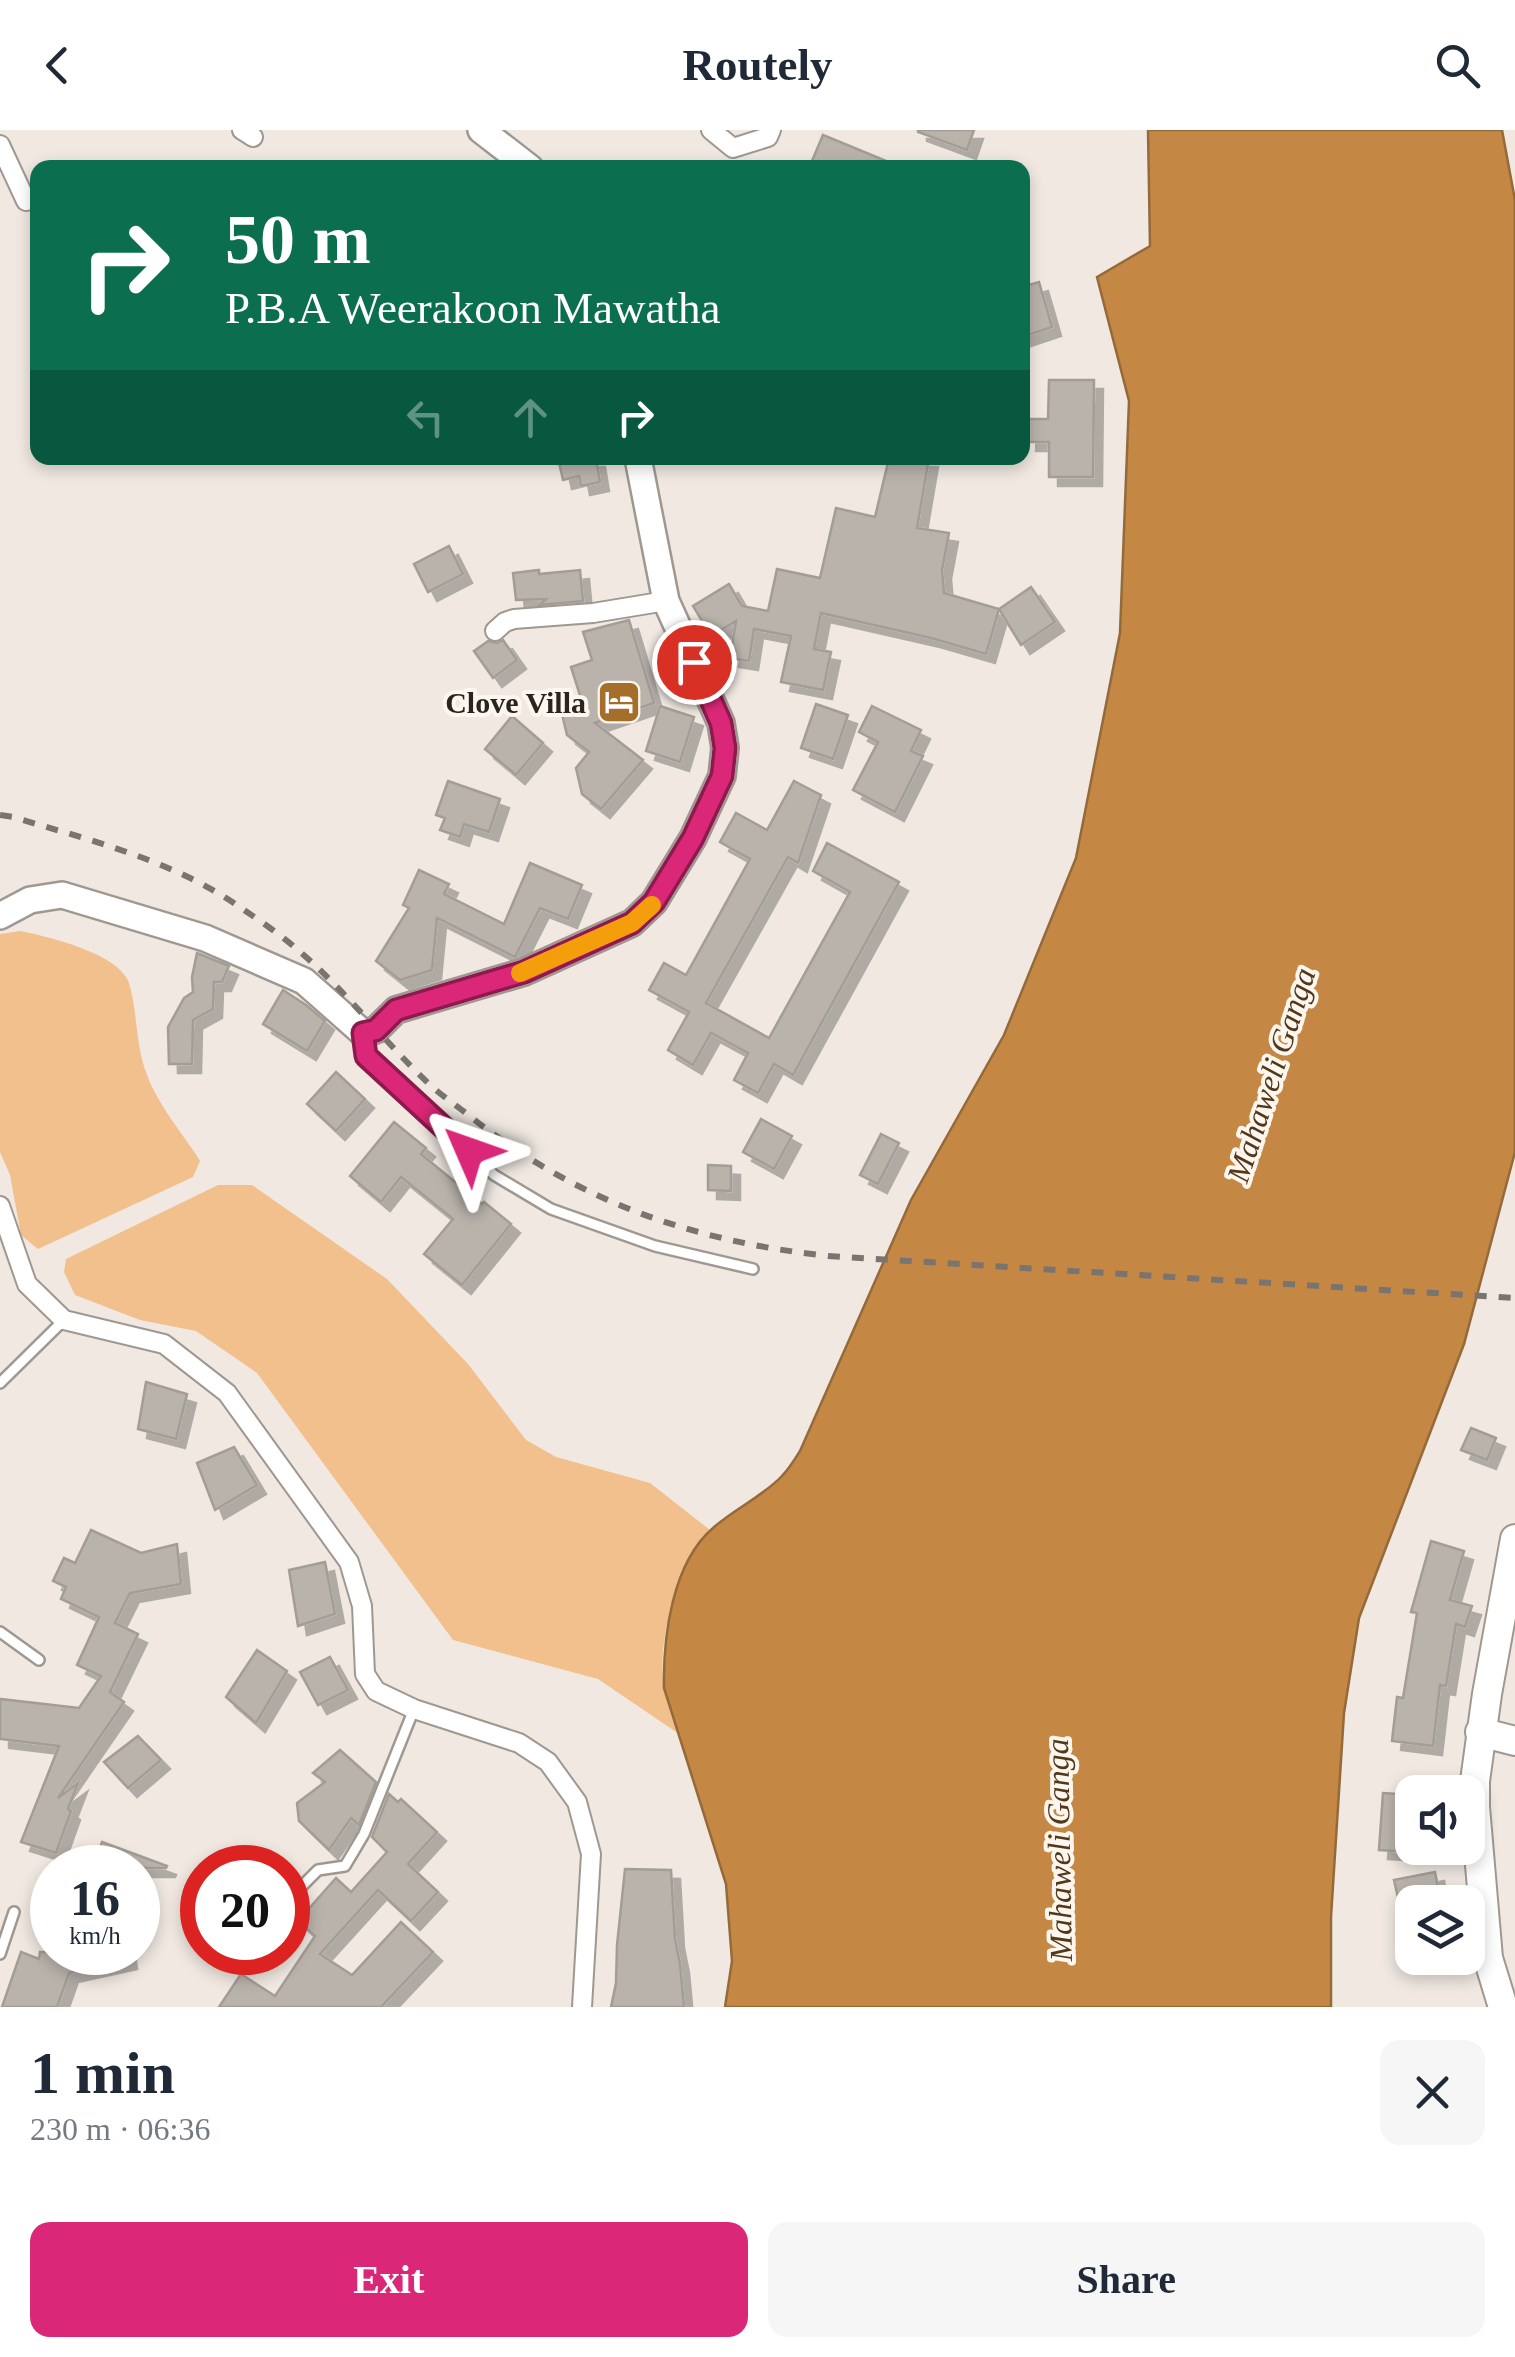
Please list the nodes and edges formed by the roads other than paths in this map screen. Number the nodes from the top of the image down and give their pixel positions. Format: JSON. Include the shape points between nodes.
{"nodes":[{"id":1,"x":481,"y":130,"type":"edge"},
{"id":2,"x":711,"y":130,"type":"edge"},
{"id":3,"x":771,"y":130,"type":"edge"},
{"id":4,"x":0,"y":145,"type":"edge"},
{"id":5,"x":520,"y":160,"type":"edge"},
{"id":6,"x":26,"y":201,"type":"dead end"},
{"id":7,"x":639,"y":465,"type":"edge"},
{"id":8,"x":666,"y":601,"type":"junction"},
{"id":9,"x":495,"y":631,"type":"dead end"},
{"id":10,"x":0,"y":916,"type":"edge"},
{"id":11,"x":363,"y":1033,"type":"junction"},
{"id":12,"x":0,"y":1206,"type":"edge"},
{"id":13,"x":3,"y":1226,"type":"edge"},
{"id":14,"x":753,"y":1268,"type":"dead end"},
{"id":15,"x":64,"y":1320,"type":"junction"},
{"id":16,"x":0,"y":1383,"type":"edge"},
{"id":17,"x":1515,"y":1539,"type":"edge"},
{"id":18,"x":0,"y":1632,"type":"edge"},
{"id":19,"x":39,"y":1660,"type":"dead end"},
{"id":20,"x":414,"y":1708,"type":"junction"},
{"id":21,"x":1480,"y":1732,"type":"junction"},
{"id":22,"x":1515,"y":1741,"type":"edge"},
{"id":23,"x":310,"y":1878,"type":"edge"},
{"id":24,"x":14,"y":1912,"type":"dead end"},
{"id":25,"x":0,"y":1954,"type":"edge"},
{"id":26,"x":582,"y":2007,"type":"edge"},
{"id":27,"x":1503,"y":2007,"type":"edge"}],
"edges":[{"from":1,"to":5,"type":"street"},
{"from":2,"to":3,"type":"street","via":[[733,148],[768,138]]},
{"from":4,"to":6,"type":"street"},
{"from":7,"to":8,"type":"street"},
{"from":8,"to":9,"type":"street","via":[[514,619]]},
{"from":8,"to":11,"type":"street","via":[[721,723],[725,748],[722,776],[654,902],[632,923],[524,972],[396,1010]]},
{"from":10,"to":11,"type":"street","via":[[30,900],[62,895],[205,938],[304,981]]},
{"from":11,"to":14,"type":"lane","via":[[366,1056],[522,1192],[655,1246]]},
{"from":12,"to":13,"type":"street"},
{"from":13,"to":15,"type":"street","via":[[27,1284]]},
{"from":15,"to":16,"type":"lane"},
{"from":15,"to":20,"type":"street","via":[[164,1344],[227,1394],[349,1562],[362,1606],[365,1674],[376,1691]]},
{"from":17,"to":21,"type":"main road"},
{"from":18,"to":19,"type":"lane"},
{"from":20,"to":23,"type":"lane","via":[[345,1866]]},
{"from":20,"to":26,"type":"street","via":[[519,1742],[548,1762],[577,1802],[591,1854]]},
{"from":21,"to":22,"type":"main road"},
{"from":21,"to":27,"type":"main road","via":[[1475,1808],[1488,1958]]},
{"from":24,"to":25,"type":"lane"}]}
